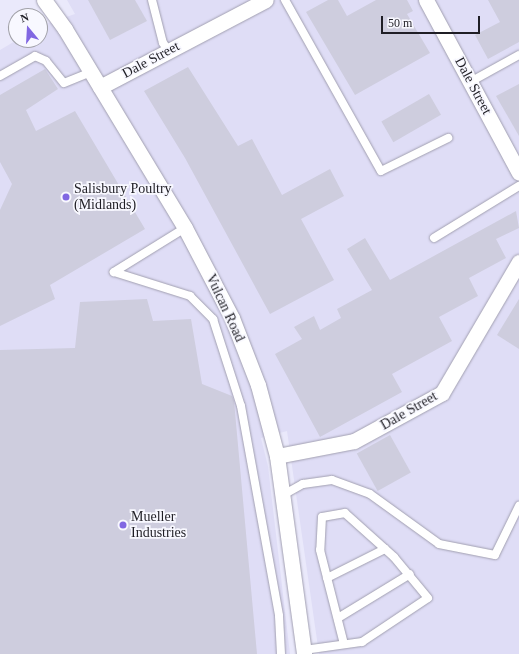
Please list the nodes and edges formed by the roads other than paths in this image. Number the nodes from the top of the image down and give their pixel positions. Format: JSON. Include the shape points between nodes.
{"nodes":[{"id":1,"x":44,"y":0,"type":"edge"},
{"id":2,"x":152,"y":0,"type":"edge"},
{"id":3,"x":266,"y":0,"type":"edge"},
{"id":4,"x":285,"y":0,"type":"edge"},
{"id":5,"x":426,"y":0,"type":"edge"},
{"id":6,"x":169,"y":51,"type":"junction"},
{"id":7,"x":519,"y":55,"type":"edge"},
{"id":8,"x":91,"y":72,"type":"junction"},
{"id":9,"x":0,"y":76,"type":"edge"},
{"id":10,"x":470,"y":82,"type":"junction"},
{"id":11,"x":100,"y":87,"type":"junction"},
{"id":12,"x":448,"y":138,"type":"dead end"},
{"id":13,"x":519,"y":172,"type":"edge"},
{"id":14,"x":519,"y":186,"type":"edge"},
{"id":15,"x":185,"y":228,"type":"junction"},
{"id":16,"x":434,"y":238,"type":"dead end"},
{"id":17,"x":519,"y":262,"type":"edge"},
{"id":18,"x":277,"y":456,"type":"junction"},
{"id":19,"x":283,"y":495,"type":"junction"},
{"id":20,"x":519,"y":506,"type":"edge"},
{"id":21,"x":385,"y":550,"type":"junction"},
{"id":22,"x":410,"y":574,"type":"junction"},
{"id":23,"x":327,"y":578,"type":"junction"},
{"id":24,"x":338,"y":618,"type":"junction"},
{"id":25,"x":344,"y":644,"type":"junction"},
{"id":26,"x":304,"y":652,"type":"edge"},
{"id":27,"x":281,"y":654,"type":"edge"}],
"edges":[{"from":1,"to":8,"type":"street","name":"Vulcan Road"},
{"from":2,"to":6,"type":"lane","via":[[163,43]]},
{"from":3,"to":6,"type":"street","name":"Dale Street"},
{"from":4,"to":12,"type":"lane","via":[[381,171]]},
{"from":5,"to":10,"type":"street","name":"Dale Street"},
{"from":6,"to":11,"type":"street","name":"Dale Street"},
{"from":7,"to":10,"type":"lane"},
{"from":8,"to":9,"type":"lane","via":[[64,83],[46,61],[35,56]]},
{"from":8,"to":11,"type":"street","name":"Vulcan Road"},
{"from":10,"to":13,"type":"street","name":"Dale Street"},
{"from":11,"to":15,"type":"street","name":"Vulcan Road"},
{"from":14,"to":16,"type":"lane"},
{"from":15,"to":18,"type":"street","name":"Vulcan Road","via":[[232,318],[258,385]]},
{"from":15,"to":27,"type":"lane","via":[[114,272],[190,296],[214,319],[241,406],[279,616]]},
{"from":17,"to":18,"type":"street","name":"Dale Street","via":[[442,393],[354,441]]},
{"from":18,"to":19,"type":"street","name":"Vulcan Road"},
{"from":19,"to":20,"type":"lane","via":[[303,484],[332,480],[370,494],[439,544],[495,555]]},
{"from":19,"to":26,"type":"street","name":"Vulcan Road"},
{"from":21,"to":22,"type":"lane"},
{"from":21,"to":23,"type":"lane"},
{"from":21,"to":23,"type":"lane","via":[[345,513],[322,518],[320,550]]},
{"from":22,"to":24,"type":"lane"},
{"from":22,"to":25,"type":"lane","via":[[428,598],[362,642]]},
{"from":23,"to":24,"type":"lane"},
{"from":24,"to":25,"type":"lane"},
{"from":25,"to":26,"type":"lane"}]}
